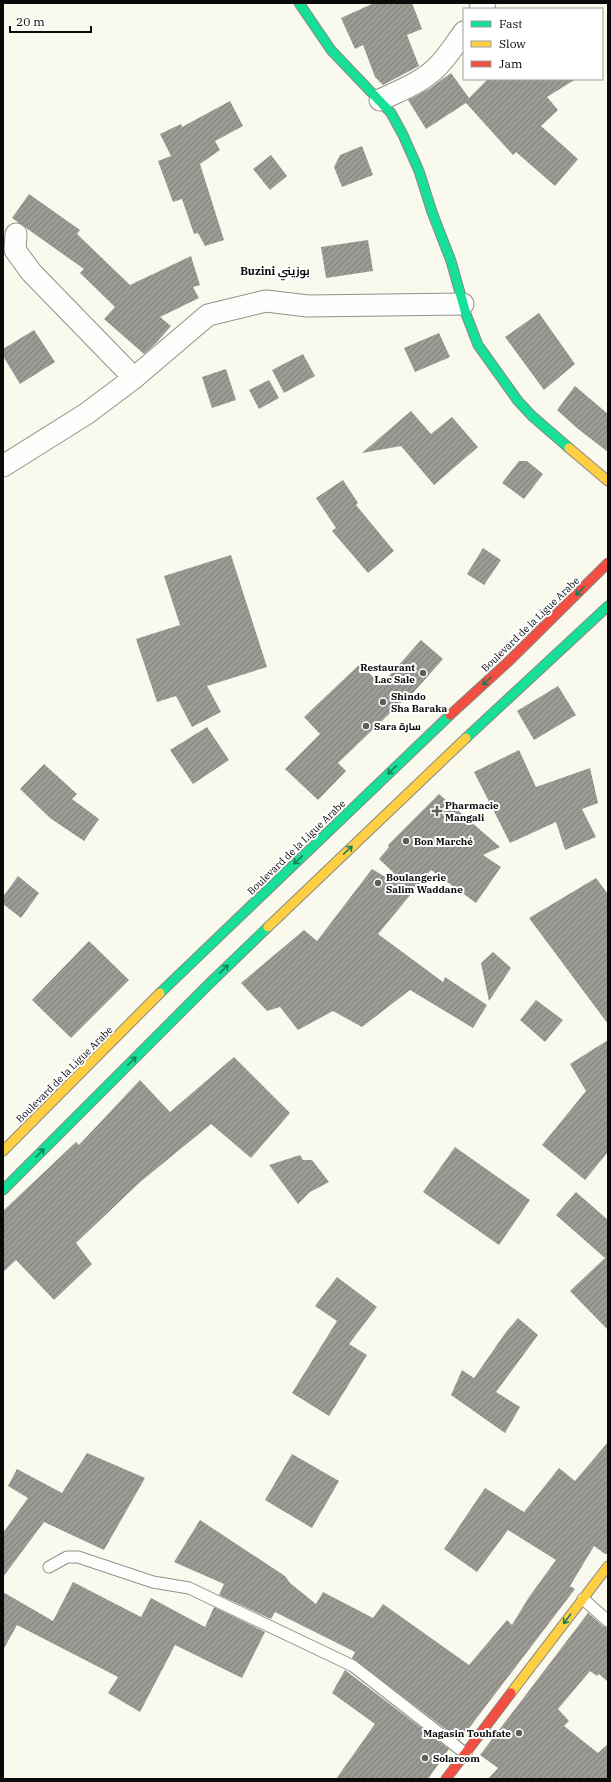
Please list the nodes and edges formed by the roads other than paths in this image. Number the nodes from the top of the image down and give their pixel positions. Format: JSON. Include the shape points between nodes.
{"nodes":[{"id":1,"x":299,"y":3,"type":"edge"},
{"id":2,"x":463,"y":33,"type":"edge"},
{"id":3,"x":380,"y":100,"type":"junction"},
{"id":4,"x":16,"y":234,"type":"dead end"},
{"id":5,"x":463,"y":304,"type":"junction"},
{"id":6,"x":134,"y":378,"type":"junction"},
{"id":7,"x":3,"y":466,"type":"edge"},
{"id":8,"x":608,"y":480,"type":"edge"},
{"id":9,"x":608,"y":563,"type":"edge"},
{"id":10,"x":608,"y":606,"type":"edge"},
{"id":11,"x":5,"y":1153,"type":"edge"},
{"id":12,"x":3,"y":1190,"type":"edge"},
{"id":13,"x":608,"y":1566,"type":"edge"},
{"id":14,"x":49,"y":1567,"type":"dead end"},
{"id":15,"x":583,"y":1599,"type":"junction"},
{"id":16,"x":608,"y":1621,"type":"edge"},
{"id":17,"x":466,"y":1754,"type":"junction"},
{"id":18,"x":446,"y":1779,"type":"edge"}],
"edges":[{"from":1,"to":3,"type":"main road","via":[[331,50]]},
{"from":2,"to":3,"type":"street","via":[[448,55],[434,69],[420,80]]},
{"from":3,"to":5,"type":"main road","via":[[391,113],[419,171],[451,261]]},
{"from":4,"to":6,"type":"street","via":[[15,250],[30,272]]},
{"from":5,"to":6,"type":"street","via":[[308,306],[266,300],[208,315]]},
{"from":5,"to":8,"type":"main road","via":[[478,346],[518,401],[532,416]]},
{"from":6,"to":7,"type":"street","via":[[86,414]]},
{"from":9,"to":11,"type":"main road","name":"Boulevard de la Ligue Arabe","one_way":true,"via":[[192,967]]},
{"from":12,"to":10,"type":"main road","one_way":true,"via":[[20,1169],[206,981],[440,757]]},
{"from":13,"to":15,"type":"main road"},
{"from":14,"to":17,"type":"lane","via":[[67,1557],[78,1557],[153,1582],[189,1588],[353,1666]]},
{"from":15,"to":16,"type":"lane"},
{"from":15,"to":17,"type":"main road","one_way":true},
{"from":17,"to":18,"type":"main road"}]}
